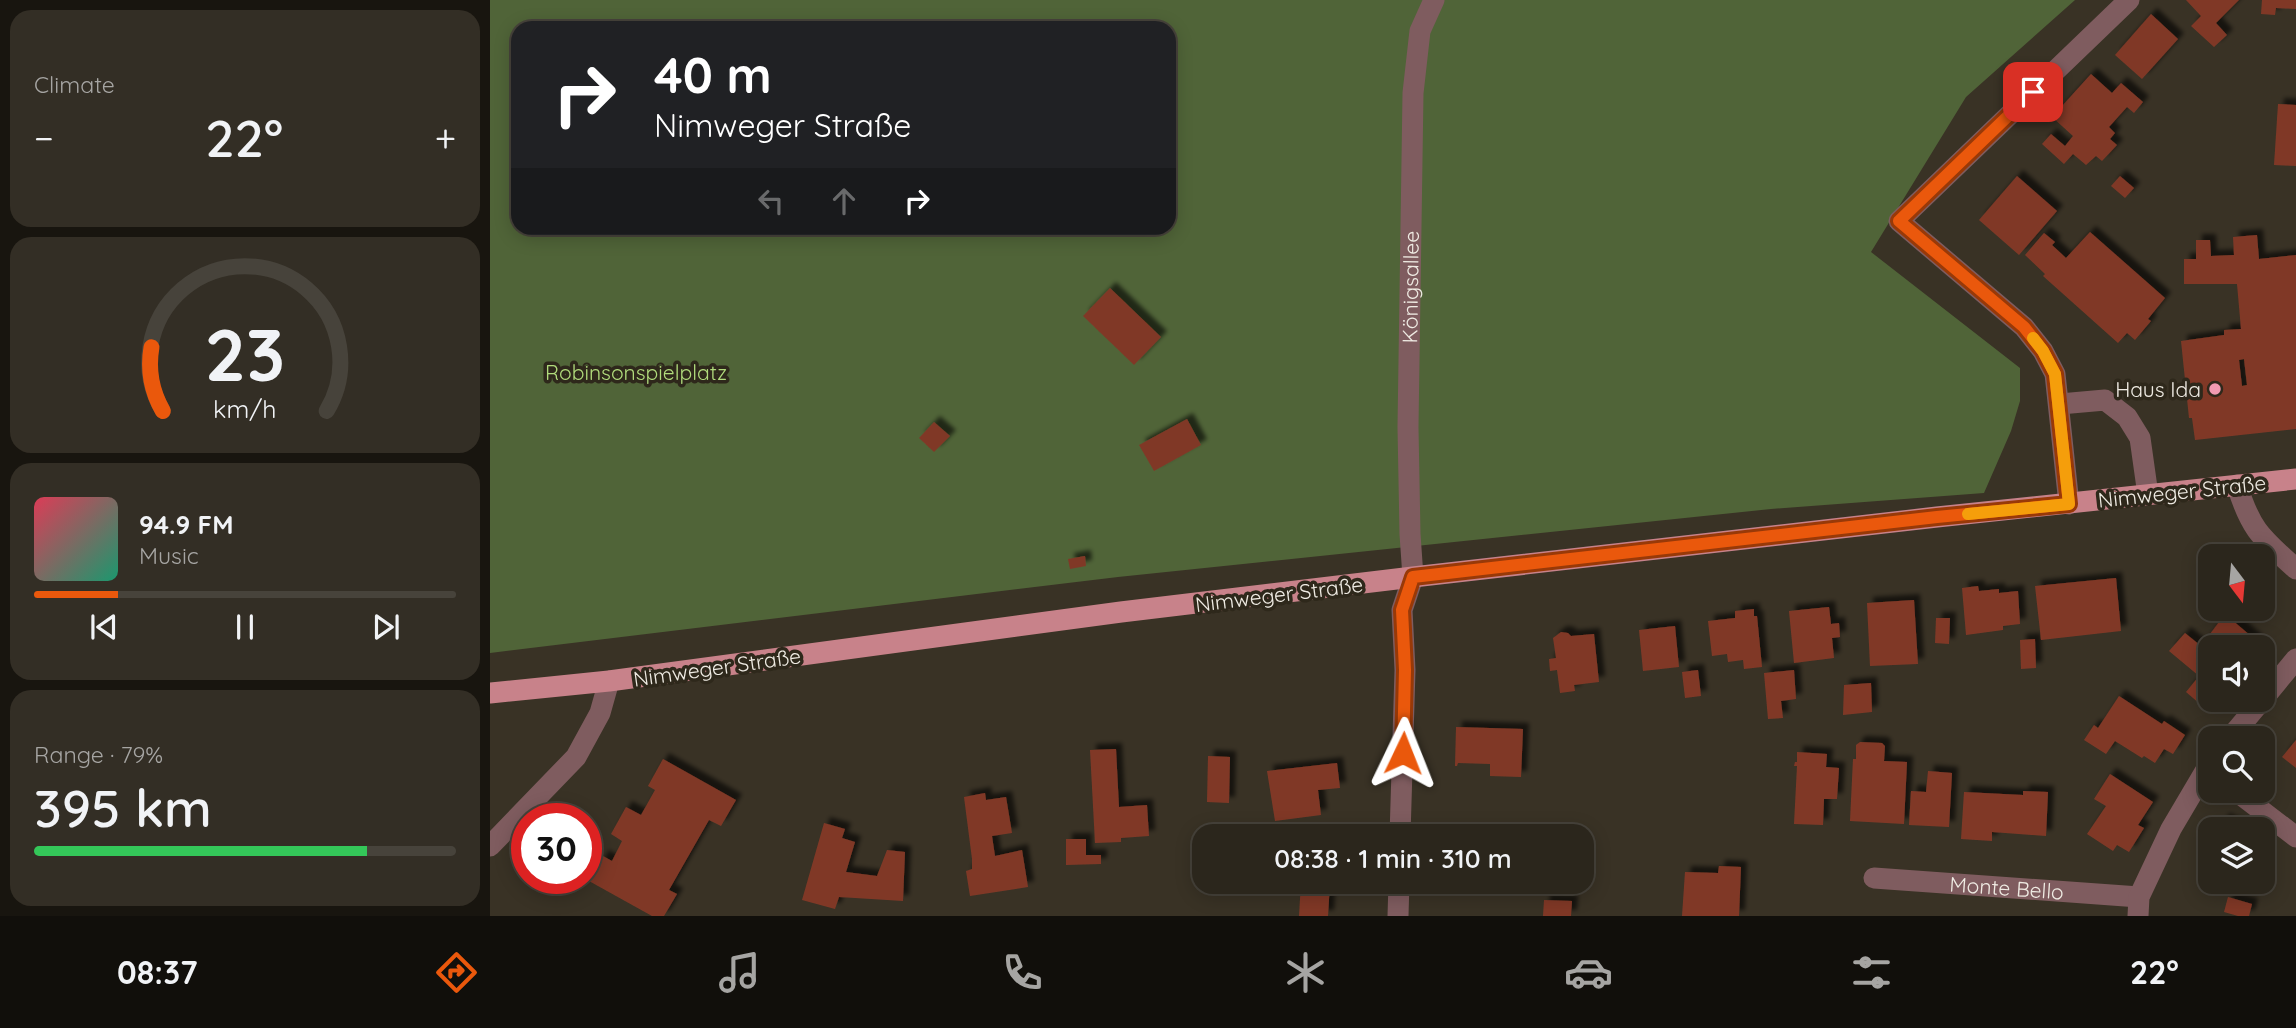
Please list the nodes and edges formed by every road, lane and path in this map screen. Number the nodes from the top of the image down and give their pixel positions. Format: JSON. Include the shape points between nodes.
{"nodes":[{"id":1,"x":1434,"y":0,"type":"edge"},
{"id":2,"x":2129,"y":0,"type":"edge"},
{"id":3,"x":2060,"y":404,"type":"junction"},
{"id":4,"x":2296,"y":479,"type":"edge"},
{"id":5,"x":2237,"y":485,"type":"junction"},
{"id":6,"x":2148,"y":495,"type":"junction"},
{"id":7,"x":2069,"y":504,"type":"junction"},
{"id":8,"x":2296,"y":569,"type":"edge"},
{"id":9,"x":1413,"y":577,"type":"junction"},
{"id":10,"x":2296,"y":659,"type":"edge"},
{"id":11,"x":609,"y":681,"type":"junction"},
{"id":12,"x":2275,"y":684,"type":"edge"},
{"id":13,"x":490,"y":693,"type":"edge"},
{"id":14,"x":2252,"y":712,"type":"edge"},
{"id":15,"x":2240,"y":726,"type":"edge"},
{"id":16,"x":2198,"y":786,"type":"edge"},
{"id":17,"x":2251,"y":803,"type":"edge"},
{"id":18,"x":1401,"y":824,"type":"edge"},
{"id":19,"x":2296,"y":837,"type":"edge"},
{"id":20,"x":490,"y":846,"type":"edge"},
{"id":21,"x":1874,"y":878,"type":"dead end"},
{"id":22,"x":1399,"y":894,"type":"edge"},
{"id":23,"x":2139,"y":906,"type":"edge"},
{"id":24,"x":1398,"y":916,"type":"edge"}],
"edges":[{"from":1,"to":9,"type":"street","name":"Königsallee","via":[[1420,31],[1413,93],[1408,427]]},
{"from":2,"to":3,"type":"street","name":"Nimweger Straße","via":[[1899,221],[2024,327],[2055,374]]},
{"from":3,"to":6,"type":"street","via":[[2105,400],[2127,417],[2140,438]]},
{"from":3,"to":7,"type":"street","name":"Nimweger Straße"},
{"from":4,"to":5,"type":"main road","name":"Nimweger Straße"},
{"from":5,"to":6,"type":"main road","name":"Nimweger Straße"},
{"from":5,"to":8,"type":"street","via":[[2257,534]]},
{"from":6,"to":7,"type":"main road","name":"Nimweger Straße"},
{"from":7,"to":9,"type":"main road","name":"Nimweger Straße"},
{"from":9,"to":11,"type":"main road","name":"Nimweger Straße"},
{"from":9,"to":18,"type":"street","via":[[1402,610]]},
{"from":10,"to":12,"type":"street"},
{"from":11,"to":13,"type":"main road","name":"Nimweger Straße"},
{"from":11,"to":20,"type":"street","via":[[600,713],[576,757]]},
{"from":14,"to":15,"type":"street"},
{"from":16,"to":23,"type":"street","name":"Monte Bello","via":[[2171,829]]},
{"from":17,"to":19,"type":"street"},
{"from":21,"to":23,"type":"street","name":"Monte Bello"},
{"from":22,"to":24,"type":"street"}]}
